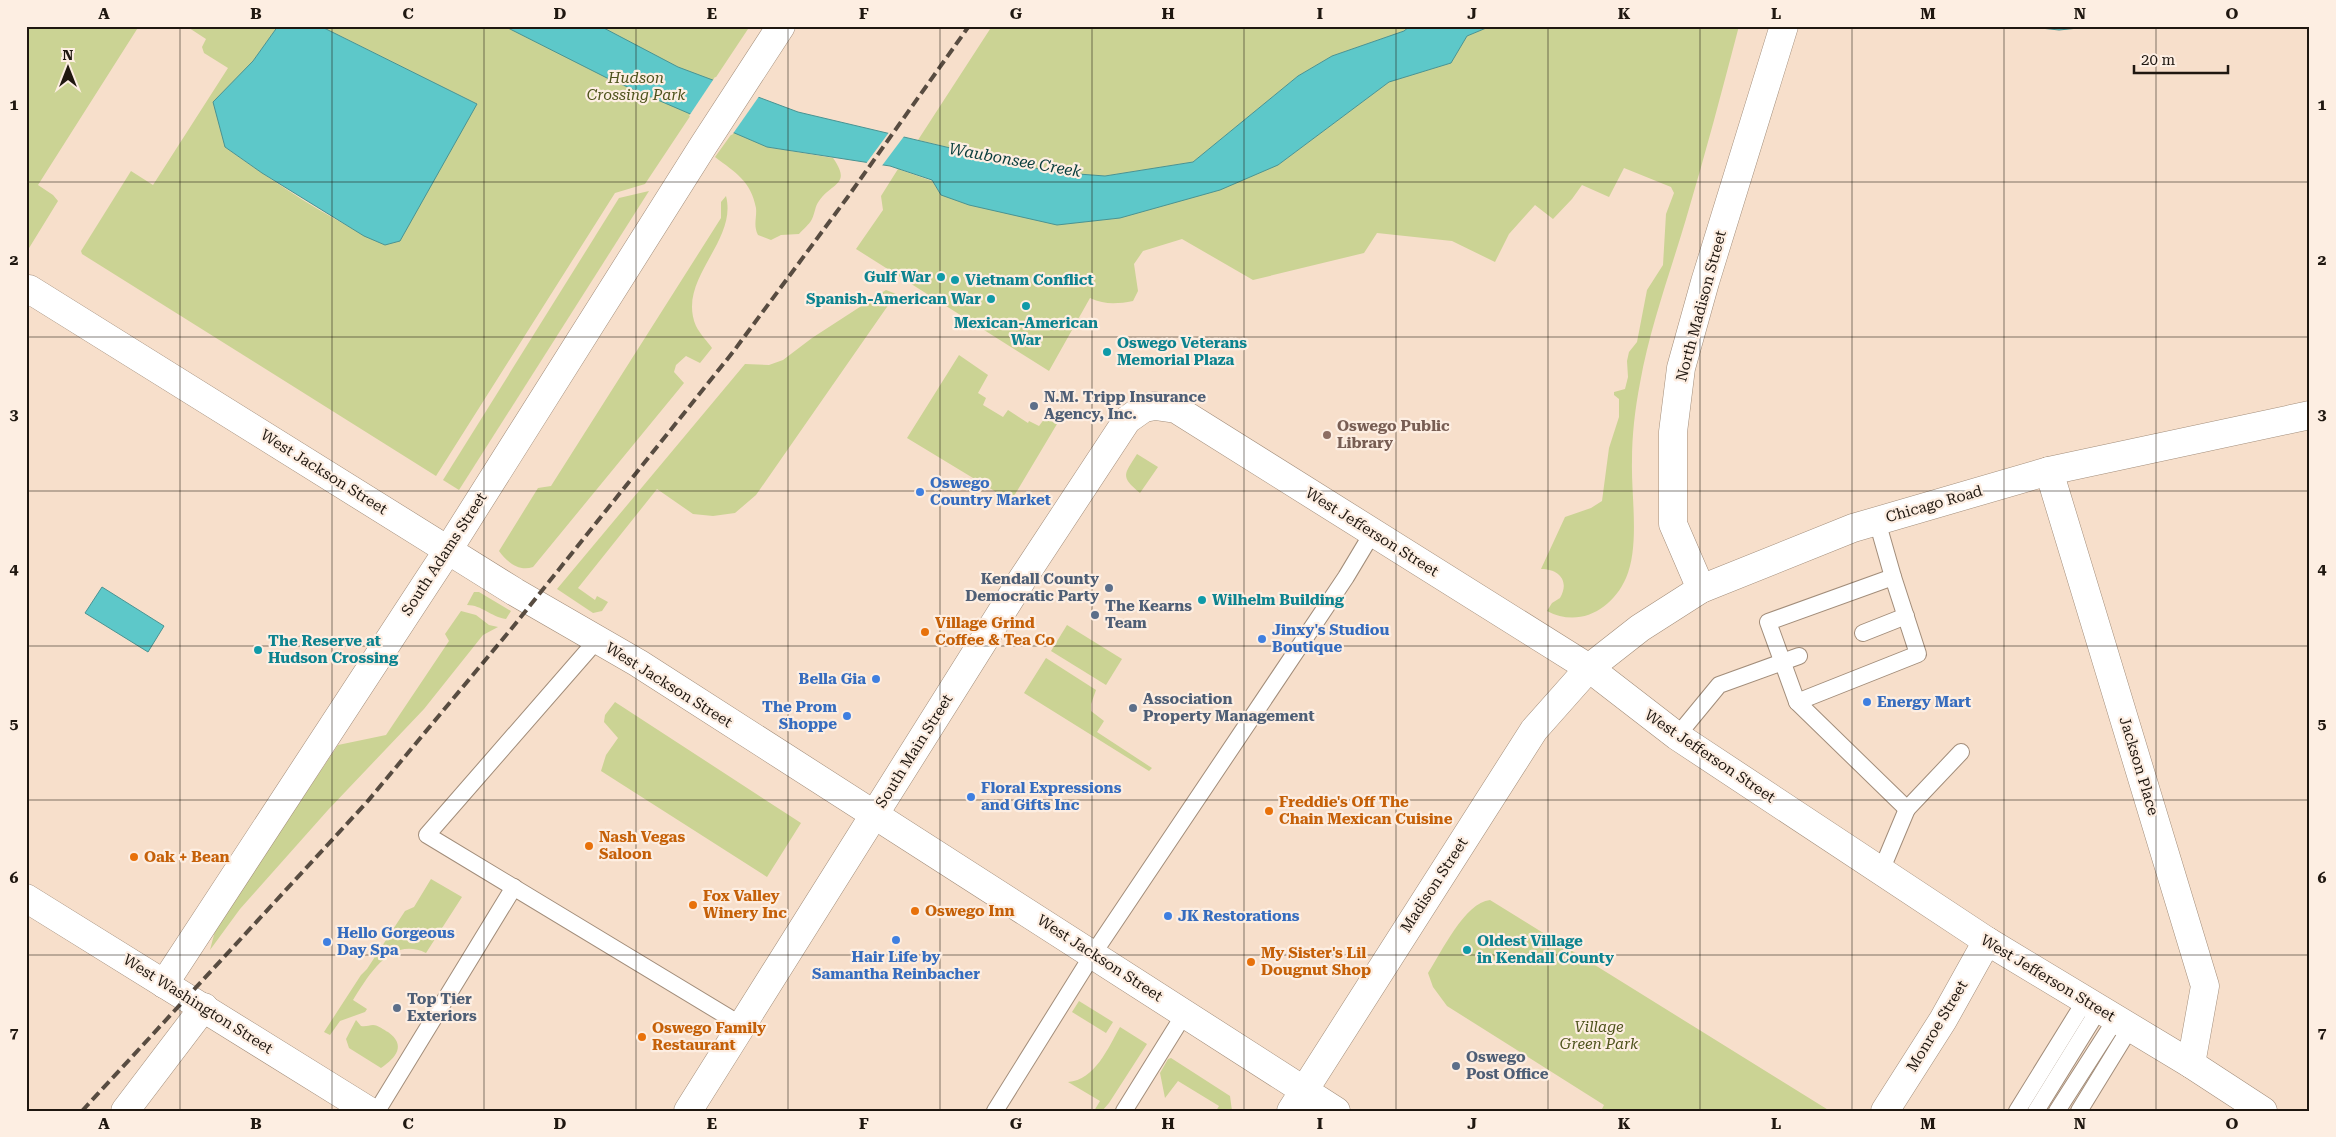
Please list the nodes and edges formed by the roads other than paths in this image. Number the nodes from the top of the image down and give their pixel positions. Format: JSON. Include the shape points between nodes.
{"nodes":[{"id":1,"x":781,"y":26,"type":"edge"},
{"id":2,"x":1784,"y":26,"type":"edge"},
{"id":3,"x":28,"y":291,"type":"edge"},
{"id":4,"x":1155,"y":406,"type":"joint"},
{"id":5,"x":2310,"y":415,"type":"edge"},
{"id":6,"x":2048,"y":471,"type":"junction"},
{"id":7,"x":1877,"y":521,"type":"junction"},
{"id":8,"x":1373,"y":532,"type":"junction"},
{"id":9,"x":448,"y":550,"type":"junction"},
{"id":10,"x":1893,"y":577,"type":"junction"},
{"id":11,"x":1701,"y":589,"type":"junction"},
{"id":12,"x":1906,"y":616,"type":"junction"},
{"id":13,"x":1863,"y":633,"type":"dead end"},
{"id":14,"x":597,"y":640,"type":"junction"},
{"id":15,"x":1799,"y":656,"type":"dead end"},
{"id":16,"x":1782,"y":662,"type":"junction"},
{"id":17,"x":1589,"y":668,"type":"junction"},
{"id":18,"x":1796,"y":702,"type":"junction"},
{"id":19,"x":1677,"y":736,"type":"junction"},
{"id":20,"x":1961,"y":752,"type":"dead end"},
{"id":21,"x":1907,"y":809,"type":"junction"},
{"id":22,"x":874,"y":815,"type":"junction"},
{"id":23,"x":1881,"y":871,"type":"junction"},
{"id":24,"x":514,"y":887,"type":"junction"},
{"id":25,"x":26,"y":898,"type":"edge"},
{"id":26,"x":1987,"y":941,"type":"junction"},
{"id":27,"x":1093,"y":954,"type":"junction"},
{"id":28,"x":164,"y":984,"type":"junction"},
{"id":29,"x":204,"y":1007,"type":"junction"},
{"id":30,"x":1185,"y":1013,"type":"junction"},
{"id":31,"x":2107,"y":1014,"type":"junction"},
{"id":32,"x":742,"y":1026,"type":"junction"},
{"id":33,"x":2191,"y":1064,"type":"junction"},
{"id":34,"x":1298,"y":1100,"type":"edge"},
{"id":35,"x":126,"y":1111,"type":"edge"},
{"id":36,"x":369,"y":1111,"type":"edge"},
{"id":37,"x":377,"y":1111,"type":"edge"},
{"id":38,"x":688,"y":1111,"type":"edge"},
{"id":39,"x":995,"y":1111,"type":"edge"},
{"id":40,"x":1124,"y":1111,"type":"edge"},
{"id":41,"x":1336,"y":1111,"type":"edge"},
{"id":42,"x":1885,"y":1111,"type":"edge"},
{"id":43,"x":2017,"y":1111,"type":"edge"},
{"id":44,"x":2036,"y":1111,"type":"edge"},
{"id":45,"x":2057,"y":1111,"type":"edge"},
{"id":46,"x":2079,"y":1111,"type":"edge"},
{"id":47,"x":2263,"y":1111,"type":"edge"}],
"edges":[{"from":1,"to":9,"type":"street","name":"South Adams Street"},
{"from":2,"to":11,"type":"street","name":"North Madison Street","via":[[1704,282],[1681,368],[1673,432],[1673,524]]},
{"from":3,"to":9,"type":"street","name":"West Jackson Street"},
{"from":4,"to":8,"type":"street","name":"West Jefferson Street","via":[[1176,409]]},
{"from":4,"to":22,"type":"street","name":"South Main Street","via":[[1144,408],[1127,420]]},
{"from":5,"to":6,"type":"street","name":"Chicago Road"},
{"from":6,"to":7,"type":"street","name":"Chicago Road"},
{"from":6,"to":33,"type":"street","name":"Jackson Place","via":[[2205,986]]},
{"from":7,"to":10,"type":"lane"},
{"from":7,"to":11,"type":"street","name":"Chicago Road"},
{"from":8,"to":17,"type":"street","name":"West Jefferson Street"},
{"from":8,"to":27,"type":"lane"},
{"from":9,"to":14,"type":"street","name":"West Jackson Street"},
{"from":9,"to":28,"type":"street","name":"South Adams Street"},
{"from":10,"to":12,"type":"lane"},
{"from":10,"to":16,"type":"lane","via":[[1768,622]]},
{"from":11,"to":17,"type":"street","name":"Chicago Road","via":[[1640,628]]},
{"from":12,"to":13,"type":"lane"},
{"from":12,"to":18,"type":"lane","via":[[1918,654]]},
{"from":14,"to":22,"type":"street","name":"West Jackson Street"},
{"from":14,"to":24,"type":"lane","via":[[427,835]]},
{"from":15,"to":16,"type":"lane"},
{"from":16,"to":18,"type":"lane"},
{"from":16,"to":19,"type":"lane","via":[[1719,685]]},
{"from":17,"to":19,"type":"street","name":"West Jefferson Street"},
{"from":17,"to":34,"type":"street","name":"Madison Street","via":[[1534,730]]},
{"from":18,"to":21,"type":"lane"},
{"from":19,"to":23,"type":"street","name":"West Jefferson Street"},
{"from":20,"to":21,"type":"lane"},
{"from":21,"to":23,"type":"lane"},
{"from":22,"to":27,"type":"street","name":"West Jackson Street"},
{"from":22,"to":32,"type":"street","name":"South Main Street"},
{"from":23,"to":26,"type":"street","name":"West Jefferson Street"},
{"from":24,"to":32,"type":"lane"},
{"from":24,"to":37,"type":"lane"},
{"from":25,"to":28,"type":"street","name":"West Washington Street"},
{"from":26,"to":31,"type":"street","name":"West Jefferson Street"},
{"from":26,"to":42,"type":"street","name":"Monroe Street","via":[[1943,1020]]},
{"from":27,"to":30,"type":"street","name":"West Jackson Street"},
{"from":27,"to":39,"type":"lane"},
{"from":28,"to":29,"type":"street","name":"West Washington Street"},
{"from":29,"to":35,"type":"street"},
{"from":29,"to":36,"type":"street","name":"West Washington Street"},
{"from":30,"to":34,"type":"street","name":"West Jackson Street"},
{"from":30,"to":40,"type":"lane"},
{"from":31,"to":33,"type":"street","name":"West Jefferson Street"},
{"from":31,"to":43,"type":"lane"},
{"from":31,"to":44,"type":"lane"},
{"from":31,"to":45,"type":"lane"},
{"from":31,"to":46,"type":"lane"},
{"from":32,"to":38,"type":"street","name":"South Main Street"},
{"from":33,"to":47,"type":"street","name":"West Jefferson Street"},
{"from":34,"to":41,"type":"street","name":"West Jackson Street"}]}
